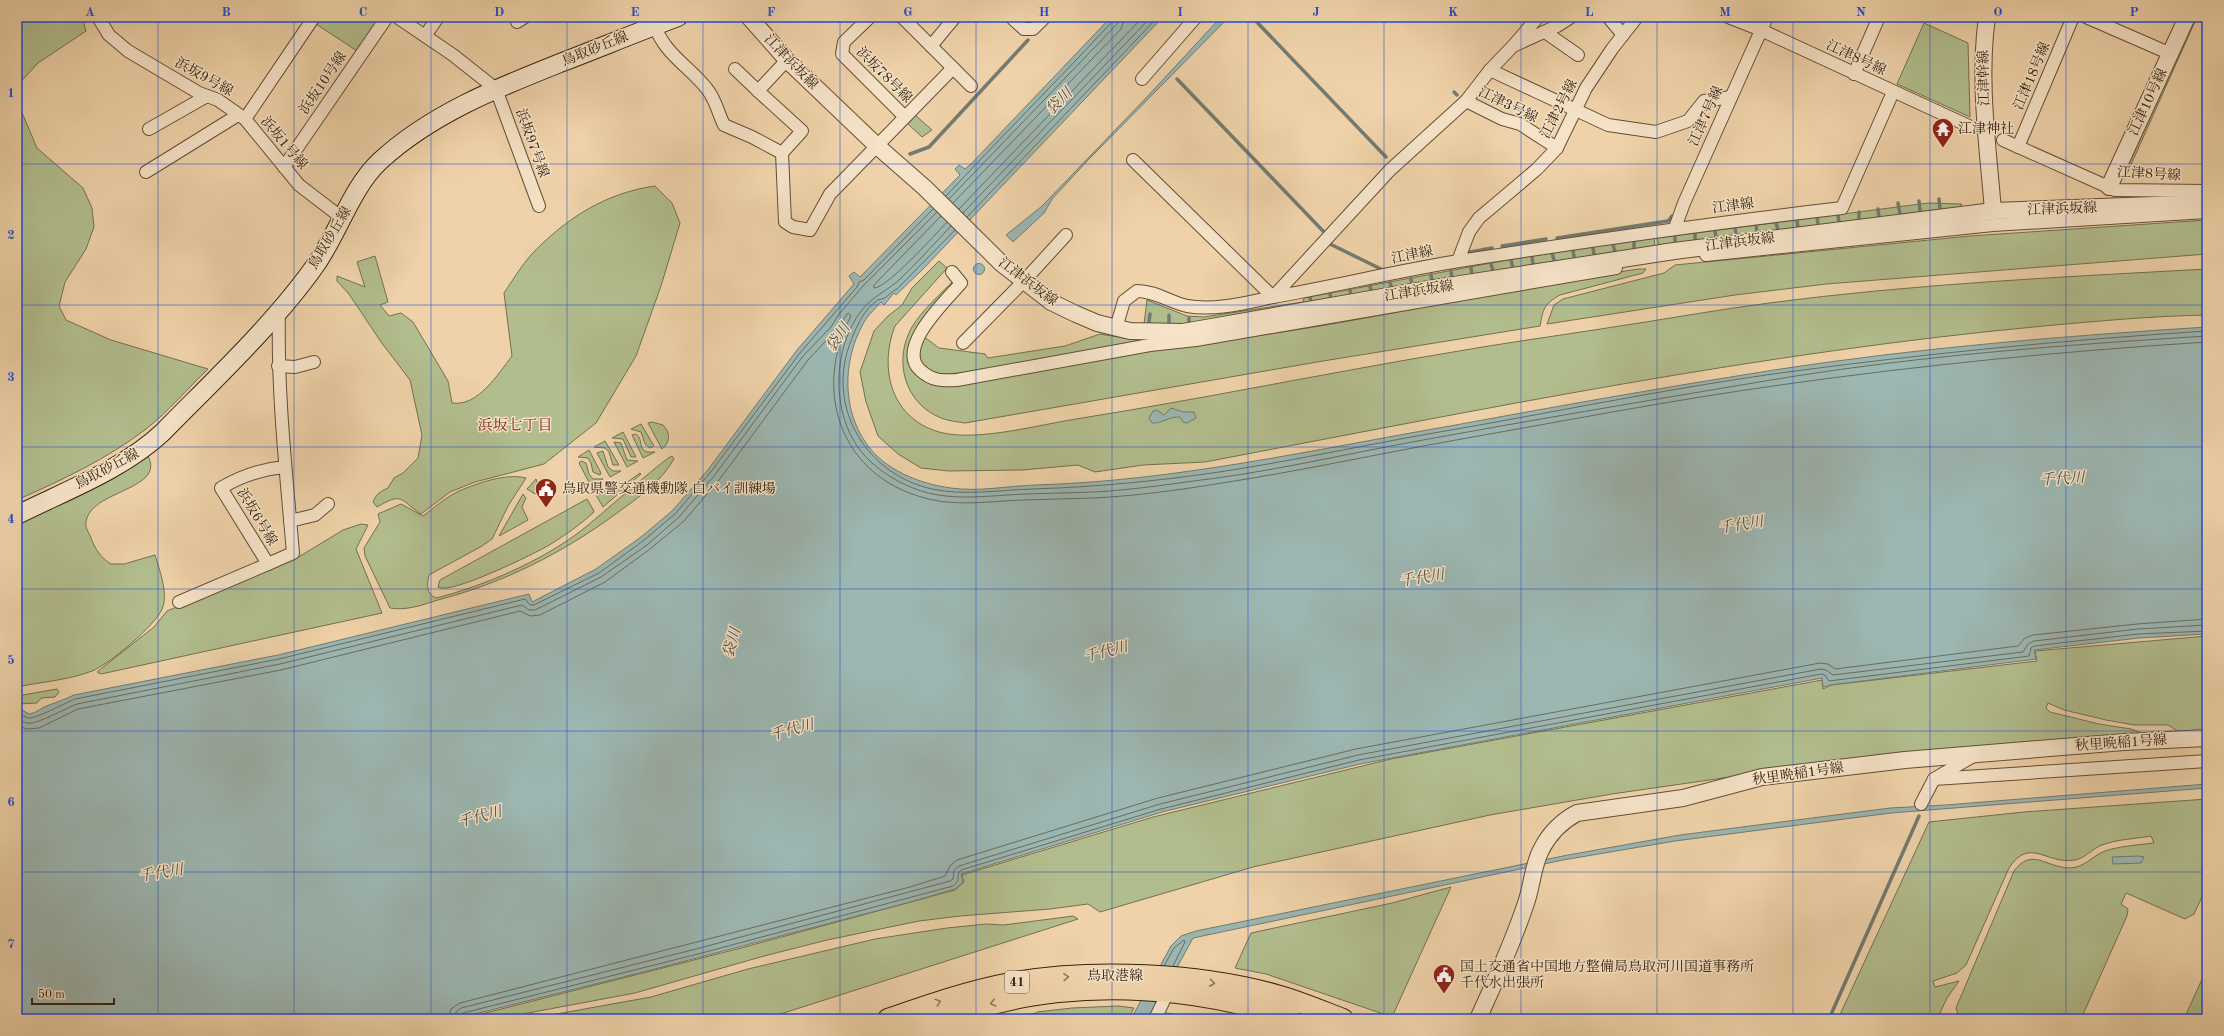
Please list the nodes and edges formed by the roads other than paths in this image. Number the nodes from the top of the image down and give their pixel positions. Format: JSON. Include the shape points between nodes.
{"nodes":[{"id":1,"x":98,"y":17,"type":"edge"},
{"id":2,"x":314,"y":17,"type":"edge"},
{"id":3,"x":387,"y":17,"type":"edge"},
{"id":4,"x":397,"y":17,"type":"edge"},
{"id":5,"x":438,"y":17,"type":"edge"},
{"id":6,"x":678,"y":17,"type":"edge"},
{"id":7,"x":749,"y":17,"type":"edge"},
{"id":8,"x":870,"y":17,"type":"edge"},
{"id":9,"x":902,"y":17,"type":"edge"},
{"id":10,"x":956,"y":17,"type":"edge"},
{"id":11,"x":1011,"y":17,"type":"edge"},
{"id":12,"x":1045,"y":17,"type":"edge"},
{"id":13,"x":1196,"y":17,"type":"edge"},
{"id":14,"x":1538,"y":17,"type":"edge"},
{"id":15,"x":1571,"y":17,"type":"edge"},
{"id":16,"x":1608,"y":17,"type":"edge"},
{"id":17,"x":1637,"y":17,"type":"edge"},
{"id":18,"x":1728,"y":17,"type":"edge"},
{"id":19,"x":1767,"y":17,"type":"edge"},
{"id":20,"x":1879,"y":17,"type":"edge"},
{"id":21,"x":1987,"y":17,"type":"edge"},
{"id":22,"x":2073,"y":17,"type":"edge"},
{"id":23,"x":2086,"y":17,"type":"edge"},
{"id":24,"x":2187,"y":17,"type":"edge"},
{"id":25,"x":648,"y":24,"type":"edge"},
{"id":26,"x":1761,"y":30,"type":"junction"},
{"id":27,"x":1545,"y":32,"type":"junction"},
{"id":28,"x":1623,"y":35,"type":"junction"},
{"id":29,"x":425,"y":36,"type":"junction"},
{"id":30,"x":931,"y":46,"type":"junction"},
{"id":31,"x":1513,"y":46,"type":"junction"},
{"id":32,"x":2171,"y":54,"type":"junction"},
{"id":33,"x":1578,"y":55,"type":"dead end"},
{"id":34,"x":787,"y":60,"type":"junction"},
{"id":35,"x":953,"y":68,"type":"junction"},
{"id":36,"x":735,"y":69,"type":"dead end"},
{"id":37,"x":1490,"y":70,"type":"junction"},
{"id":38,"x":1854,"y":74,"type":"junction"},
{"id":39,"x":1142,"y":80,"type":"dead end"},
{"id":40,"x":971,"y":86,"type":"dead end"},
{"id":41,"x":496,"y":89,"type":"junction"},
{"id":42,"x":758,"y":90,"type":"junction"},
{"id":43,"x":1893,"y":92,"type":"junction"},
{"id":44,"x":207,"y":96,"type":"junction"},
{"id":45,"x":1731,"y":97,"type":"junction"},
{"id":46,"x":1466,"y":101,"type":"junction"},
{"id":47,"x":1575,"y":110,"type":"junction"},
{"id":48,"x":241,"y":117,"type":"junction"},
{"id":49,"x":905,"y":117,"type":"junction"},
{"id":50,"x":1971,"y":127,"type":"dead end"},
{"id":51,"x":149,"y":129,"type":"dead end"},
{"id":52,"x":2003,"y":140,"type":"dead end"},
{"id":53,"x":876,"y":145,"type":"junction"},
{"id":54,"x":2018,"y":147,"type":"junction"},
{"id":55,"x":1557,"y":148,"type":"junction"},
{"id":56,"x":782,"y":153,"type":"junction"},
{"id":57,"x":1133,"y":160,"type":"dead end"},
{"id":58,"x":284,"y":166,"type":"junction"},
{"id":59,"x":146,"y":172,"type":"dead end"},
{"id":60,"x":2109,"y":187,"type":"junction"},
{"id":61,"x":2207,"y":190,"type":"edge"},
{"id":62,"x":2207,"y":203,"type":"edge"},
{"id":63,"x":539,"y":206,"type":"dead end"},
{"id":64,"x":1993,"y":211,"type":"junction"},
{"id":65,"x":2207,"y":212,"type":"edge"},
{"id":66,"x":342,"y":218,"type":"junction"},
{"id":67,"x":1675,"y":228,"type":"junction"},
{"id":68,"x":1066,"y":234,"type":"dead end"},
{"id":69,"x":1458,"y":261,"type":"junction"},
{"id":70,"x":952,"y":272,"type":"dead end"},
{"id":71,"x":1024,"y":282,"type":"junction"},
{"id":72,"x":1273,"y":297,"type":"junction"},
{"id":73,"x":280,"y":310,"type":"junction"},
{"id":74,"x":1116,"y":328,"type":"junction"},
{"id":75,"x":963,"y":343,"type":"dead end"},
{"id":76,"x":314,"y":362,"type":"dead end"},
{"id":77,"x":278,"y":366,"type":"junction"},
{"id":78,"x":285,"y":467,"type":"junction"},
{"id":79,"x":328,"y":504,"type":"dead end"},
{"id":80,"x":17,"y":515,"type":"edge"},
{"id":81,"x":290,"y":521,"type":"junction"},
{"id":82,"x":268,"y":564,"type":"junction"},
{"id":83,"x":179,"y":602,"type":"dead end"},
{"id":84,"x":2207,"y":738,"type":"edge"},
{"id":85,"x":1976,"y":754,"type":"junction"},
{"id":86,"x":2207,"y":761,"type":"edge"},
{"id":87,"x":1934,"y":778,"type":"junction"},
{"id":88,"x":1921,"y":804,"type":"dead end"},
{"id":89,"x":1147,"y":984,"type":"junction"},
{"id":90,"x":1169,"y":988,"type":"junction"},
{"id":91,"x":888,"y":1019,"type":"edge"},
{"id":92,"x":940,"y":1019,"type":"edge"},
{"id":93,"x":1155,"y":1019,"type":"edge"},
{"id":94,"x":1291,"y":1019,"type":"edge"},
{"id":95,"x":1342,"y":1019,"type":"edge"},
{"id":96,"x":1478,"y":1019,"type":"edge"}],
"edges":[{"from":1,"to":44,"type":"street","name":"浜坂9号線","via":[[109,35],[128,51]]},
{"from":2,"to":48,"type":"street","name":"浜坂1号線"},
{"from":3,"to":58,"type":"street","name":"浜坂10号線"},
{"from":4,"to":29,"type":"street"},
{"from":5,"to":29,"type":"street"},
{"from":6,"to":25,"type":"main road","name":"鳥取砂丘線"},
{"from":7,"to":34,"type":"street","name":"江津浜坂線"},
{"from":8,"to":49,"type":"street","name":"浜坂78号線","via":[[844,42],[842,54]]},
{"from":9,"to":30,"type":"street"},
{"from":10,"to":30,"type":"street"},
{"from":11,"to":12,"type":"street","via":[[1024,29],[1033,29]]},
{"from":13,"to":39,"type":"street"},
{"from":14,"to":31,"type":"street"},
{"from":15,"to":27,"type":"street"},
{"from":16,"to":28,"type":"street"},
{"from":17,"to":28,"type":"street","name":"江津2号線"},
{"from":18,"to":26,"type":"street","name":"江津8号線"},
{"from":19,"to":26,"type":"street","name":"江津7号線"},
{"from":20,"to":38,"type":"street"},
{"from":21,"to":64,"type":"street","name":"江津幹線","via":[[1983,42],[1984,108]]},
{"from":22,"to":54,"type":"street","name":"江津18号線"},
{"from":23,"to":32,"type":"street"},
{"from":24,"to":32,"type":"street","name":"江津10号線"},
{"from":25,"to":41,"type":"main road","name":"鳥取砂丘線"},
{"from":25,"to":56,"type":"street","via":[[665,47],[707,88],[716,100],[724,125]]},
{"from":26,"to":38,"type":"street","name":"江津8号線"},
{"from":26,"to":45,"type":"street","name":"江津7号線"},
{"from":27,"to":31,"type":"street"},
{"from":27,"to":33,"type":"street"},
{"from":28,"to":47,"type":"street","name":"江津2号線","via":[[1586,88]]},
{"from":29,"to":41,"type":"street","via":[[481,75]]},
{"from":30,"to":35,"type":"street"},
{"from":31,"to":37,"type":"street"},
{"from":32,"to":60,"type":"street","name":"江津10号線"},
{"from":34,"to":42,"type":"street"},
{"from":34,"to":53,"type":"street","name":"江津浜坂線"},
{"from":35,"to":40,"type":"street"},
{"from":35,"to":49,"type":"street"},
{"from":36,"to":42,"type":"street"},
{"from":37,"to":46,"type":"street"},
{"from":37,"to":47,"type":"street"},
{"from":38,"to":43,"type":"street","name":"江津8号線"},
{"from":41,"to":63,"type":"street","name":"浜坂97号線"},
{"from":41,"to":66,"type":"main road","name":"鳥取砂丘線","via":[[435,121],[401,143],[378,163]]},
{"from":42,"to":56,"type":"street","via":[[802,131]]},
{"from":43,"to":50,"type":"street","name":"江津8号線"},
{"from":43,"to":67,"type":"street","name":"江津線","via":[[1842,208]]},
{"from":44,"to":48,"type":"street","name":"浜坂9号線","via":[[218,100]]},
{"from":44,"to":51,"type":"street"},
{"from":45,"to":47,"type":"street","via":[[1704,101],[1688,121],[1656,132],[1608,125]]},
{"from":45,"to":67,"type":"street","name":"江津7号線"},
{"from":46,"to":55,"type":"street","name":"江津3号線","via":[[1502,119],[1520,124]]},
{"from":46,"to":72,"type":"street","via":[[1390,170]]},
{"from":47,"to":55,"type":"street","name":"江津2号線"},
{"from":48,"to":58,"type":"street","name":"浜坂1号線"},
{"from":48,"to":59,"type":"street"},
{"from":49,"to":53,"type":"street"},
{"from":52,"to":54,"type":"street","name":"江津8号線"},
{"from":53,"to":56,"type":"street","via":[[830,194],[810,230],[793,227],[785,222]]},
{"from":53,"to":71,"type":"street","name":"江津浜坂線"},
{"from":54,"to":60,"type":"street","name":"江津8号線"},
{"from":55,"to":69,"type":"street","name":"江津2号線","via":[[1537,169],[1479,218],[1468,232]]},
{"from":57,"to":72,"type":"street"},
{"from":58,"to":66,"type":"street","name":"浜坂1号線","via":[[299,185]]},
{"from":60,"to":61,"type":"street","name":"江津8号線","via":[[2115,190]]},
{"from":62,"to":64,"type":"street","name":"江津浜坂線"},
{"from":64,"to":74,"type":"street","name":"江津浜坂線","via":[[1669,251],[1183,332],[1130,331]]},
{"from":65,"to":70,"type":"street","via":[[1993,225],[1642,263],[1196,340],[1150,345],[957,380],[938,381],[926,376],[916,366],[913,356],[914,343],[961,283]]},
{"from":66,"to":73,"type":"main road","name":"鳥取砂丘線","via":[[317,263]]},
{"from":67,"to":69,"type":"street","name":"江津線"},
{"from":68,"to":71,"type":"street"},
{"from":69,"to":72,"type":"street","name":"江津線"},
{"from":71,"to":74,"type":"street","name":"江津浜坂線","via":[[1052,302],[1076,314]]},
{"from":71,"to":75,"type":"street"},
{"from":72,"to":74,"type":"street","name":"江津線","via":[[1202,307],[1179,304],[1154,294],[1137,291],[1124,301]]},
{"from":73,"to":77,"type":"street","name":"浜坂6号線"},
{"from":73,"to":80,"type":"main road","name":"鳥取砂丘線","via":[[147,446]]},
{"from":76,"to":77,"type":"street","via":[[295,367]]},
{"from":77,"to":78,"type":"street","name":"浜坂6号線"},
{"from":78,"to":81,"type":"street","name":"浜坂6号線"},
{"from":78,"to":82,"type":"street","name":"浜坂6号線","via":[[269,469],[232,481],[221,488]]},
{"from":79,"to":81,"type":"street","via":[[315,515]]},
{"from":81,"to":82,"type":"street","name":"浜坂6号線","via":[[294,553]]},
{"from":82,"to":83,"type":"street"},
{"from":84,"to":85,"type":"street","name":"秋里晩稲1号線"},
{"from":85,"to":87,"type":"street"},
{"from":85,"to":96,"type":"street","name":"秋里晩稲1号線","via":[[1762,777],[1683,798],[1577,813],[1565,819],[1549,838],[1537,863],[1508,953]]},
{"from":86,"to":87,"type":"street"},
{"from":87,"to":88,"type":"street"},
{"from":89,"to":90,"type":"main road","name":"鳥取港線","number":"41"},
{"from":91,"to":89,"type":"main road","name":"鳥取港線","number":"41","one_way":true,"via":[[952,997],[1010,983],[1056,977]]},
{"from":89,"to":92,"type":"main road","name":"鳥取港線","number":"41","one_way":true,"via":[[1012,999]]},
{"from":90,"to":93,"type":"street"},
{"from":90,"to":94,"type":"main road","name":"鳥取港線","number":"41"},
{"from":90,"to":95,"type":"main road","name":"鳥取港線","number":"41","one_way":true,"via":[[1238,986],[1281,996]]}]}
